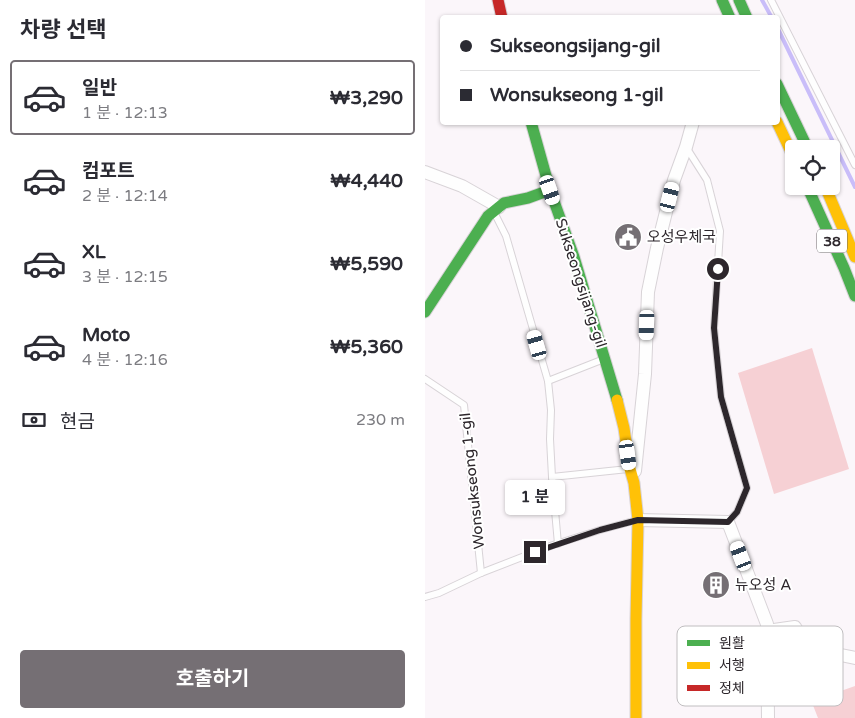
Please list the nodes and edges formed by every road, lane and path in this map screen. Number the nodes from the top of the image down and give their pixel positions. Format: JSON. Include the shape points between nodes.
{"nodes":[{"id":1,"x":497,"y":0,"type":"edge"},
{"id":2,"x":722,"y":0,"type":"edge"},
{"id":3,"x":739,"y":0,"type":"edge"},
{"id":4,"x":771,"y":0,"type":"edge"},
{"id":5,"x":501,"y":15,"type":"edge"},
{"id":6,"x":729,"y":15,"type":"edge"},
{"id":7,"x":746,"y":15,"type":"edge"},
{"id":8,"x":779,"y":15,"type":"edge"},
{"id":9,"x":780,"y":18,"type":"edge"},
{"id":10,"x":780,"y":90,"type":"edge"},
{"id":11,"x":532,"y":125,"type":"edge"},
{"id":12,"x":692,"y":125,"type":"edge"},
{"id":13,"x":778,"y":125,"type":"edge"},
{"id":14,"x":786,"y":140,"type":"edge"},
{"id":15,"x":804,"y":140,"type":"edge"},
{"id":16,"x":687,"y":147,"type":"junction"},
{"id":17,"x":855,"y":165,"type":"edge"},
{"id":18,"x":425,"y":172,"type":"edge"},
{"id":19,"x":550,"y":190,"type":"junction"},
{"id":20,"x":811,"y":195,"type":"edge"},
{"id":21,"x":829,"y":195,"type":"edge"},
{"id":22,"x":496,"y":209,"type":"junction"},
{"id":23,"x":855,"y":257,"type":"edge"},
{"id":24,"x":855,"y":296,"type":"edge"},
{"id":25,"x":425,"y":312,"type":"edge"},
{"id":26,"x":605,"y":358,"type":"junction"},
{"id":27,"x":425,"y":379,"type":"edge"},
{"id":28,"x":548,"y":381,"type":"junction"},
{"id":29,"x":630,"y":469,"type":"junction"},
{"id":30,"x":552,"y":477,"type":"junction"},
{"id":31,"x":634,"y":483,"type":"junction"},
{"id":32,"x":638,"y":520,"type":"junction"},
{"id":33,"x":728,"y":522,"type":"junction"},
{"id":34,"x":557,"y":544,"type":"junction"},
{"id":35,"x":481,"y":573,"type":"junction"},
{"id":36,"x":425,"y":597,"type":"edge"},
{"id":37,"x":767,"y":626,"type":"edge"},
{"id":38,"x":637,"y":718,"type":"edge"}],
"edges":[{"from":1,"to":5,"type":"street"},
{"from":2,"to":6,"type":"street"},
{"from":3,"to":7,"type":"street"},
{"from":4,"to":8,"type":"lane"},
{"from":9,"to":17,"type":"lane"},
{"from":10,"to":15,"type":"street"},
{"from":11,"to":19,"type":"street","name":"Sukseongsijang-gil"},
{"from":12,"to":16,"type":"street","name":"Sukseongsijang-gil"},
{"from":13,"to":14,"type":"street"},
{"from":16,"to":31,"type":"street","name":"Sukseongsijang-gil","via":[[674,180],[648,292],[644,383]]},
{"from":16,"to":33,"type":"lane","via":[[707,180],[720,230],[714,328],[721,397],[747,488],[737,512]]},
{"from":18,"to":22,"type":"street","via":[[462,186]]},
{"from":19,"to":22,"type":"street","via":[[504,203]]},
{"from":19,"to":26,"type":"street","name":"Sukseongsijang-gil"},
{"from":20,"to":24,"type":"street","number":"38"},
{"from":21,"to":23,"type":"street","number":"38"},
{"from":22,"to":25,"type":"street","via":[[488,216]]},
{"from":22,"to":28,"type":"lane"},
{"from":26,"to":28,"type":"lane","name":"Sukseongsijang-gil"},
{"from":26,"to":29,"type":"street","name":"Sukseongsijang-gil","via":[[624,428]]},
{"from":27,"to":35,"type":"lane","name":"Wonsukseong 1-gil","via":[[464,405]]},
{"from":28,"to":30,"type":"lane"},
{"from":29,"to":30,"type":"lane"},
{"from":29,"to":31,"type":"street","name":"Sukseongsijang-gil"},
{"from":30,"to":34,"type":"lane"},
{"from":31,"to":32,"type":"street","name":"Sukseongsijang-gil"},
{"from":32,"to":33,"type":"street"},
{"from":32,"to":34,"type":"lane","name":"Wonsukseong 1-gil"},
{"from":32,"to":38,"type":"street","name":"Sukseongsijang-gil"},
{"from":33,"to":37,"type":"street"},
{"from":34,"to":35,"type":"lane","name":"Wonsukseong 1-gil"},
{"from":35,"to":36,"type":"lane","name":"Wonsukseong 1-gil"}]}
